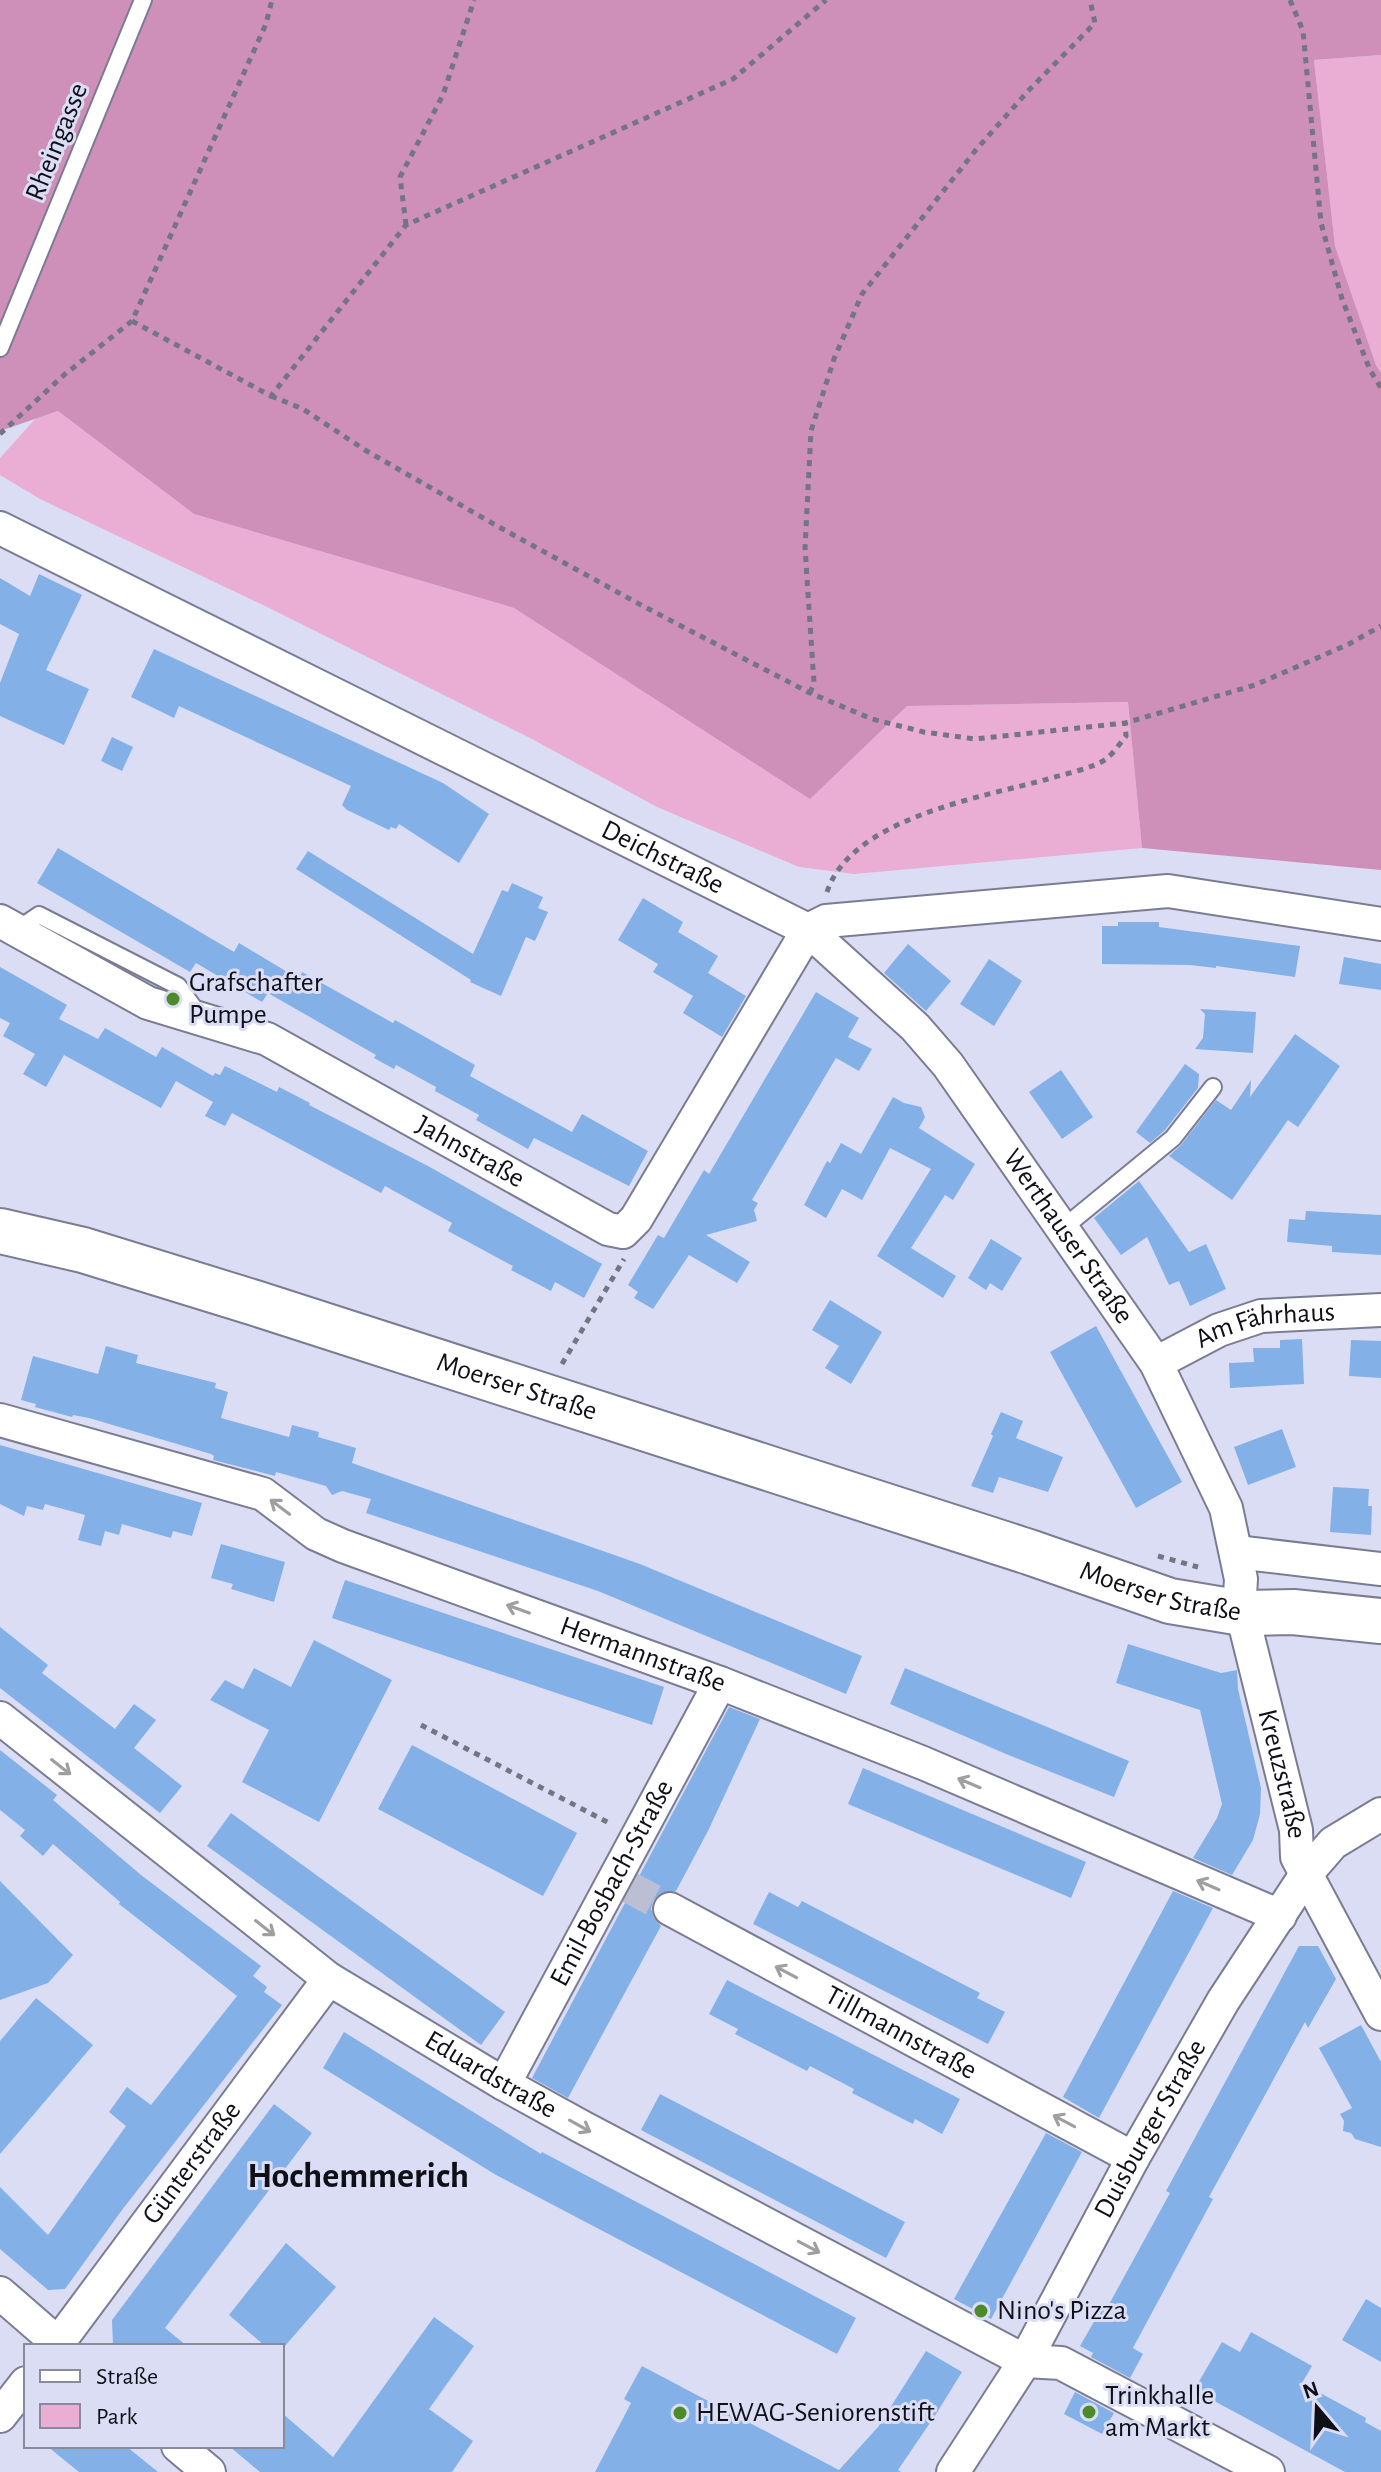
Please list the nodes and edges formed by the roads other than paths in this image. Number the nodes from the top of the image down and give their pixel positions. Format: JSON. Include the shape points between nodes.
{"nodes":[{"id":1,"x":143,"y":0,"type":"edge"},
{"id":2,"x":0,"y":348,"type":"edge"},
{"id":3,"x":0,"y":528,"type":"edge"},
{"id":4,"x":1381,"y":924,"type":"edge"},
{"id":5,"x":817,"y":925,"type":"junction"},
{"id":6,"x":8,"y":926,"type":"edge"},
{"id":7,"x":1213,"y":1087,"type":"dead end"},
{"id":8,"x":1062,"y":1229,"type":"junction"},
{"id":9,"x":0,"y":1231,"type":"edge"},
{"id":10,"x":1381,"y":1310,"type":"edge"},
{"id":11,"x":1156,"y":1363,"type":"junction"},
{"id":12,"x":0,"y":1420,"type":"edge"},
{"id":13,"x":1236,"y":1552,"type":"junction"},
{"id":14,"x":1381,"y":1569,"type":"edge"},
{"id":15,"x":1241,"y":1604,"type":"junction"},
{"id":16,"x":1381,"y":1621,"type":"edge"},
{"id":17,"x":720,"y":1683,"type":"junction"},
{"id":18,"x":0,"y":1718,"type":"edge"},
{"id":19,"x":1381,"y":1814,"type":"edge"},
{"id":20,"x":1307,"y":1873,"type":"junction"},
{"id":21,"x":670,"y":1909,"type":"tunnel mouth"},
{"id":22,"x":1280,"y":1916,"type":"junction"},
{"id":23,"x":329,"y":1979,"type":"junction"},
{"id":24,"x":1381,"y":2014,"type":"edge"},
{"id":25,"x":504,"y":2084,"type":"junction"},
{"id":26,"x":1133,"y":2158,"type":"junction"},
{"id":27,"x":0,"y":2293,"type":"edge"},
{"id":28,"x":58,"y":2344,"type":"edge"},
{"id":29,"x":60,"y":2344,"type":"edge"},
{"id":30,"x":1025,"y":2361,"type":"junction"},
{"id":31,"x":24,"y":2386,"type":"edge"},
{"id":32,"x":0,"y":2416,"type":"edge"},
{"id":33,"x":180,"y":2448,"type":"edge"},
{"id":34,"x":209,"y":2472,"type":"edge"},
{"id":35,"x":953,"y":2472,"type":"edge"},
{"id":36,"x":1268,"y":2472,"type":"edge"}],
"edges":[{"from":1,"to":2,"type":"lane","name":"Rheingasse"},
{"from":3,"to":5,"type":"street","name":"Deichstraße"},
{"from":4,"to":5,"type":"street","via":[[1168,891]]},
{"from":5,"to":6,"type":"street","name":"Jahnstraße","via":[[636,1219],[623,1232],[608,1229],[267,1039],[148,1003]]},
{"from":5,"to":8,"type":"street","name":"Werthauser Straße","via":[[948,1065]]},
{"from":7,"to":8,"type":"lane","via":[[1173,1138]]},
{"from":8,"to":11,"type":"street","name":"Werthauser Straße"},
{"from":9,"to":15,"type":"main road","name":"Moerser Straße","via":[[83,1250],[255,1303],[1029,1552],[1176,1578]]},
{"from":10,"to":11,"type":"street","name":"Am Fährhaus","via":[[1261,1316],[1219,1330]]},
{"from":11,"to":13,"type":"street","name":"Werthauser Straße","via":[[1226,1508]]},
{"from":17,"to":12,"type":"street","name":"Hermannstraße","one_way":true,"via":[[343,1546],[316,1534],[263,1494]]},
{"from":13,"to":14,"type":"street","name":"Moerser Straße"},
{"from":13,"to":15,"type":"street","name":"Werthauser Straße"},
{"from":15,"to":16,"type":"main road","name":"Moerser Straße"},
{"from":15,"to":20,"type":"street","name":"Kreuzstraße","via":[[1296,1830],[1297,1857]]},
{"from":22,"to":17,"type":"street","name":"Hermannstraße","one_way":true,"via":[[923,1763]]},
{"from":17,"to":25,"type":"street","name":"Emil-Bosbach-Straße","via":[[637,1837],[620,1882]]},
{"from":18,"to":23,"type":"street","name":"Eduardstraße","one_way":true},
{"from":19,"to":20,"type":"street","name":"Duisburger Straße","via":[[1333,1843]]},
{"from":20,"to":22,"type":"street","name":"Duisburger Straße"},
{"from":20,"to":24,"type":"street","name":"Kreuzstraße"},
{"from":26,"to":21,"type":"street","name":"Tillmannstraße","one_way":true},
{"from":22,"to":26,"type":"street","name":"Duisburger Straße","via":[[1223,2001]]},
{"from":23,"to":25,"type":"street","name":"Eduardstraße"},
{"from":23,"to":29,"type":"street","name":"Günterstraße"},
{"from":25,"to":30,"type":"street","name":"Eduardstraße","one_way":true},
{"from":26,"to":30,"type":"street","name":"Duisburger Straße"},
{"from":27,"to":28,"type":"street"},
{"from":30,"to":35,"type":"street","name":"Duisburger Straße"},
{"from":30,"to":36,"type":"street","via":[[1061,2363]]},
{"from":31,"to":32,"type":"street"},
{"from":33,"to":34,"type":"street"}]}
